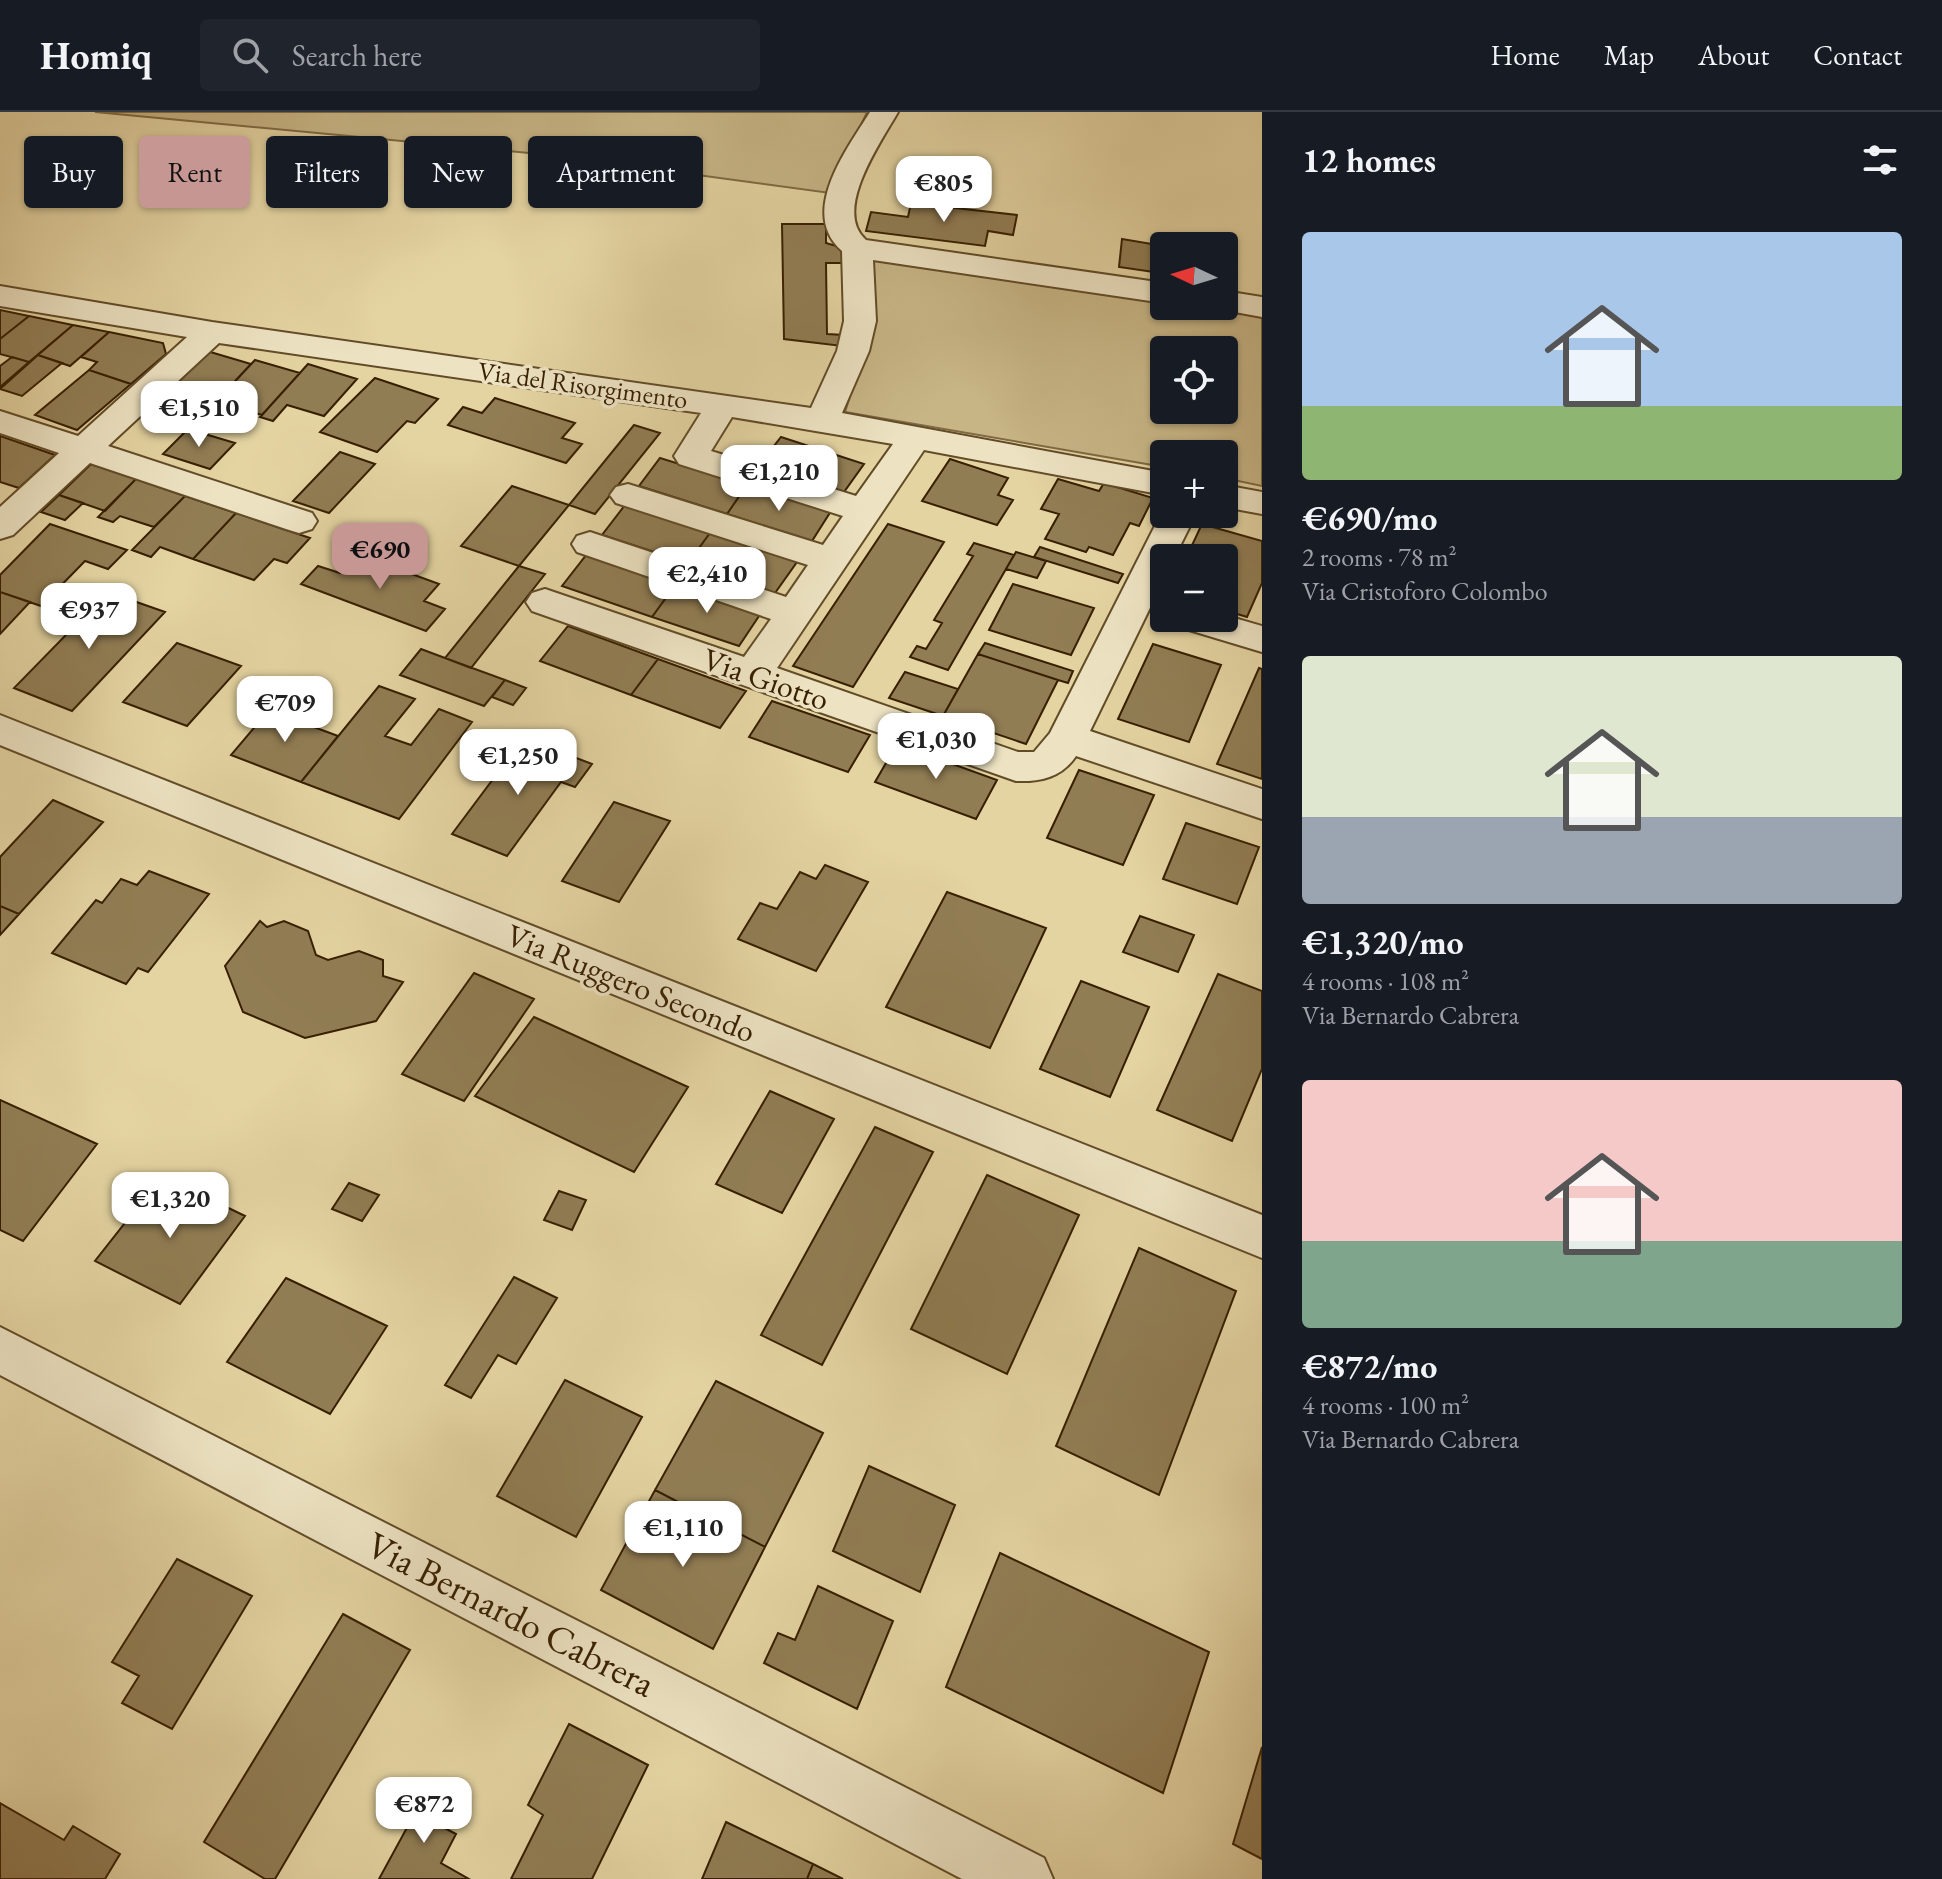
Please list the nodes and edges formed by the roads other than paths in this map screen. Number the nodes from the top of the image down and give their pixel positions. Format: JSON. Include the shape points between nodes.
{"nodes":[{"id":1,"x":884,"y":112,"type":"edge"},
{"id":2,"x":857,"y":248,"type":"junction"},
{"id":3,"x":1150,"y":291,"type":"edge"},
{"id":4,"x":0,"y":296,"type":"edge"},
{"id":5,"x":1238,"y":303,"type":"edge"},
{"id":6,"x":1262,"y":307,"type":"edge"},
{"id":7,"x":212,"y":332,"type":"junction"},
{"id":8,"x":723,"y":405,"type":"junction"},
{"id":9,"x":822,"y":420,"type":"junction"},
{"id":10,"x":0,"y":422,"type":"edge"},
{"id":11,"x":915,"y":437,"type":"junction"},
{"id":12,"x":85,"y":449,"type":"junction"},
{"id":13,"x":1150,"y":481,"type":"edge"},
{"id":14,"x":628,"y":495,"type":"dead end"},
{"id":15,"x":1238,"y":499,"type":"edge"},
{"id":16,"x":1262,"y":503,"type":"edge"},
{"id":17,"x":864,"y":511,"type":"junction"},
{"id":18,"x":299,"y":521,"type":"dead end"},
{"id":19,"x":0,"y":527,"type":"edge"},
{"id":20,"x":590,"y":544,"type":"dead end"},
{"id":21,"x":831,"y":560,"type":"junction"},
{"id":22,"x":545,"y":602,"type":"dead end"},
{"id":23,"x":1150,"y":605,"type":"edge"},
{"id":24,"x":794,"y":613,"type":"junction"},
{"id":25,"x":1238,"y":632,"type":"edge"},
{"id":26,"x":1262,"y":639,"type":"edge"},
{"id":27,"x":753,"y":674,"type":"junction"},
{"id":28,"x":0,"y":729,"type":"edge"},
{"id":29,"x":1067,"y":738,"type":"junction"},
{"id":30,"x":1262,"y":804,"type":"edge"},
{"id":31,"x":1262,"y":1237,"type":"edge"},
{"id":32,"x":0,"y":1350,"type":"edge"},
{"id":33,"x":1023,"y":1879,"type":"edge"}],
"edges":[{"from":1,"to":2,"type":"street","via":[[852,165],[839,203],[840,235]]},
{"from":2,"to":3,"type":"street"},
{"from":2,"to":9,"type":"street","via":[[860,321],[853,351]]},
{"from":4,"to":7,"type":"street","name":"Via del Risorgimento"},
{"from":5,"to":6,"type":"street"},
{"from":7,"to":8,"type":"street","name":"Via del Risorgimento"},
{"from":7,"to":12,"type":"street"},
{"from":8,"to":9,"type":"street","name":"Via del Risorgimento"},
{"from":8,"to":17,"type":"street","via":[[691,456]]},
{"from":9,"to":11,"type":"street","name":"Via del Risorgimento"},
{"from":10,"to":12,"type":"street"},
{"from":11,"to":13,"type":"street","name":"Via del Risorgimento"},
{"from":11,"to":17,"type":"street"},
{"from":12,"to":18,"type":"street"},
{"from":12,"to":19,"type":"street"},
{"from":14,"to":21,"type":"street"},
{"from":15,"to":16,"type":"street"},
{"from":17,"to":21,"type":"street"},
{"from":20,"to":24,"type":"street"},
{"from":21,"to":24,"type":"street"},
{"from":22,"to":27,"type":"street","name":"Via Giotto"},
{"from":23,"to":29,"type":"street"},
{"from":24,"to":27,"type":"street"},
{"from":25,"to":26,"type":"street"},
{"from":27,"to":29,"type":"street","name":"Via Giotto","via":[[1016,766],[1038,768],[1054,760]]},
{"from":28,"to":31,"type":"street","name":"Via Ruggero Secondo"},
{"from":29,"to":30,"type":"street"},
{"from":32,"to":33,"type":"street","name":"Via Bernardo Cabrera"}]}
